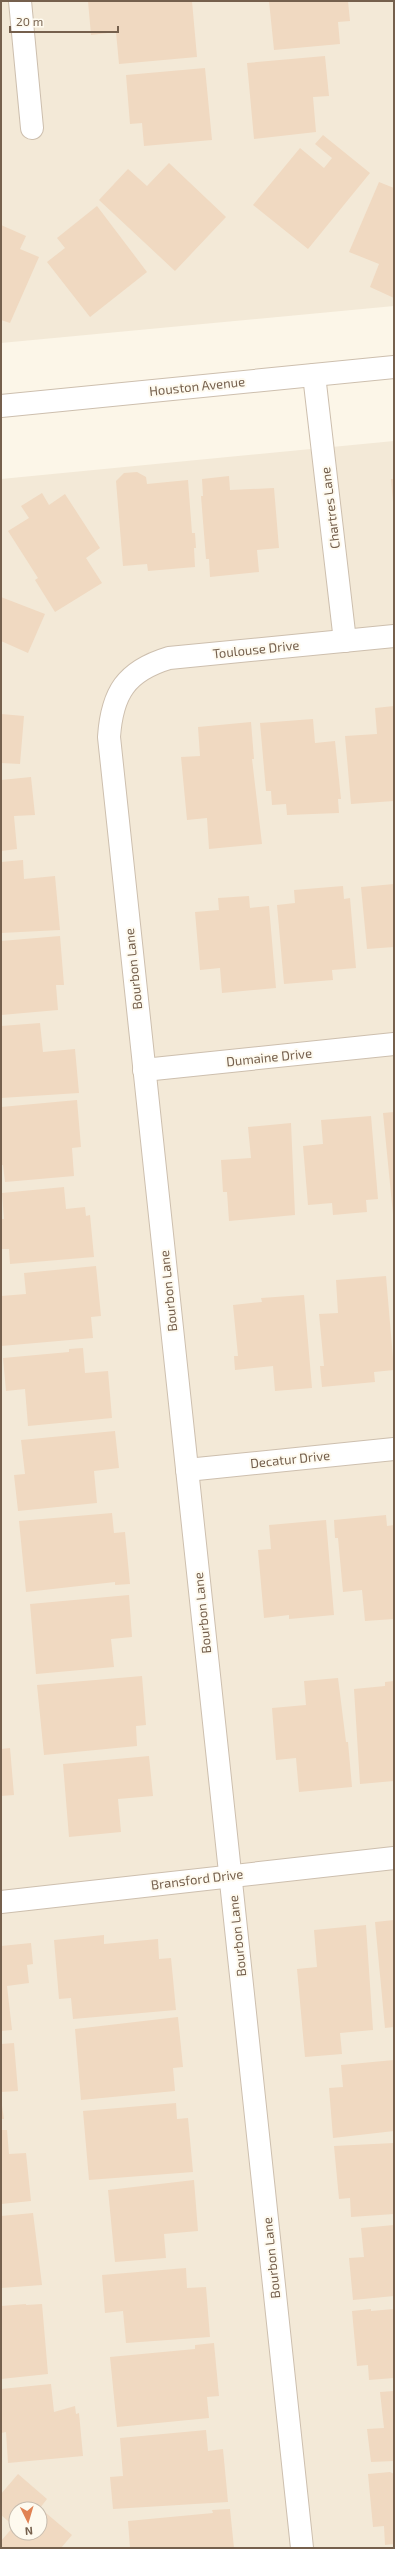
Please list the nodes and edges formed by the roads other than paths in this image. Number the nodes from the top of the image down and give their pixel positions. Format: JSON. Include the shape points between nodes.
{"nodes":[{"id":1,"x":20,"y":1,"type":"edge"},
{"id":2,"x":32,"y":128,"type":"dead end"},
{"id":3,"x":394,"y":368,"type":"edge"},
{"id":4,"x":314,"y":375,"type":"junction"},
{"id":5,"x":1,"y":406,"type":"edge"},
{"id":6,"x":394,"y":636,"type":"edge"},
{"id":7,"x":345,"y":641,"type":"junction"},
{"id":8,"x":126,"y":682,"type":"joint"},
{"id":9,"x":394,"y":1044,"type":"edge"},
{"id":10,"x":144,"y":1070,"type":"junction"},
{"id":11,"x":394,"y":1449,"type":"edge"},
{"id":12,"x":187,"y":1470,"type":"junction"},
{"id":13,"x":394,"y":1858,"type":"edge"},
{"id":14,"x":230,"y":1875,"type":"junction"},
{"id":15,"x":1,"y":1902,"type":"edge"},
{"id":16,"x":302,"y":2548,"type":"edge"}],
"edges":[{"from":1,"to":2,"type":"street"},
{"from":3,"to":4,"type":"street","name":"Houston Avenue"},
{"from":4,"to":5,"type":"street","name":"Houston Avenue"},
{"from":4,"to":7,"type":"street","name":"Chartres Lane"},
{"from":6,"to":7,"type":"street","name":"Toulouse Drive"},
{"from":7,"to":8,"type":"street","name":"Toulouse Drive","via":[[169,658],[145,666]]},
{"from":8,"to":10,"type":"street","name":"Bourbon Lane","via":[[114,704],[109,737]]},
{"from":9,"to":10,"type":"street","name":"Dumaine Drive"},
{"from":10,"to":12,"type":"street","name":"Bourbon Lane"},
{"from":11,"to":12,"type":"street","name":"Decatur Drive"},
{"from":12,"to":14,"type":"street","name":"Bourbon Lane"},
{"from":13,"to":14,"type":"street","name":"Bransford Drive"},
{"from":14,"to":15,"type":"street","name":"Bransford Drive"},
{"from":14,"to":16,"type":"street","name":"Bourbon Lane"}]}
